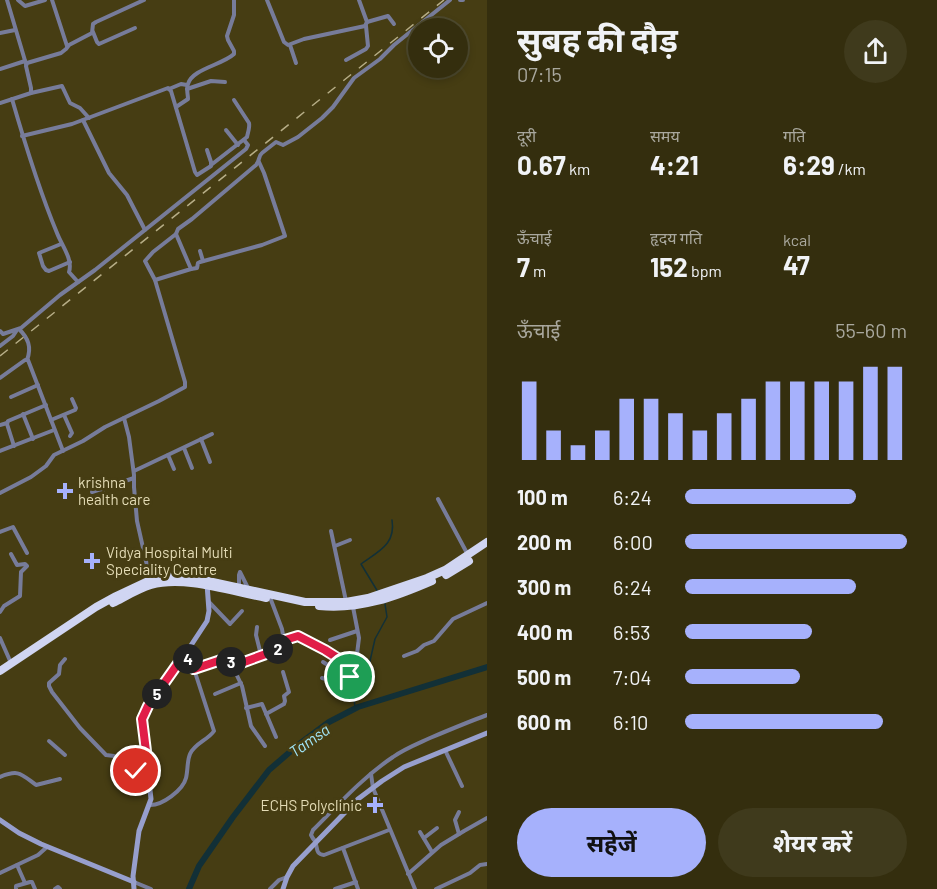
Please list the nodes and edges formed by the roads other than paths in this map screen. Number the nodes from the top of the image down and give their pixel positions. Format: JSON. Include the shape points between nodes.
{"nodes":[{"id":1,"x":7,"y":0,"type":"edge"},
{"id":2,"x":18,"y":0,"type":"edge"},
{"id":3,"x":45,"y":0,"type":"edge"},
{"id":4,"x":52,"y":0,"type":"edge"},
{"id":5,"x":144,"y":0,"type":"edge"},
{"id":6,"x":234,"y":0,"type":"edge"},
{"id":7,"x":267,"y":0,"type":"edge"},
{"id":8,"x":359,"y":0,"type":"edge"},
{"id":9,"x":450,"y":0,"type":"edge"},
{"id":10,"x":367,"y":24,"type":"junction"},
{"id":11,"x":394,"y":24,"type":"dead end"},
{"id":12,"x":135,"y":28,"type":"dead end"},
{"id":13,"x":15,"y":30,"type":"junction"},
{"id":14,"x":93,"y":32,"type":"junction"},
{"id":15,"x":0,"y":33,"type":"edge"},
{"id":16,"x":290,"y":45,"type":"junction"},
{"id":17,"x":68,"y":47,"type":"junction"},
{"id":18,"x":346,"y":60,"type":"dead end"},
{"id":19,"x":26,"y":62,"type":"junction"},
{"id":20,"x":296,"y":63,"type":"dead end"},
{"id":21,"x":0,"y":69,"type":"edge"},
{"id":22,"x":225,"y":82,"type":"dead end"},
{"id":23,"x":187,"y":87,"type":"junction"},
{"id":24,"x":169,"y":89,"type":"junction"},
{"id":25,"x":31,"y":93,"type":"junction"},
{"id":26,"x":12,"y":99,"type":"junction"},
{"id":27,"x":234,"y":100,"type":"dead end"},
{"id":28,"x":0,"y":103,"type":"edge"},
{"id":29,"x":176,"y":107,"type":"junction"},
{"id":30,"x":89,"y":118,"type":"junction"},
{"id":31,"x":83,"y":120,"type":"junction"},
{"id":32,"x":226,"y":130,"type":"dead end"},
{"id":33,"x":22,"y":136,"type":"junction"},
{"id":34,"x":244,"y":140,"type":"junction"},
{"id":35,"x":238,"y":145,"type":"junction"},
{"id":36,"x":207,"y":150,"type":"dead end"},
{"id":37,"x":258,"y":162,"type":"junction"},
{"id":38,"x":211,"y":165,"type":"junction"},
{"id":39,"x":145,"y":230,"type":"junction"},
{"id":40,"x":176,"y":234,"type":"junction"},
{"id":41,"x":61,"y":244,"type":"junction"},
{"id":42,"x":200,"y":251,"type":"dead end"},
{"id":43,"x":203,"y":261,"type":"junction"},
{"id":44,"x":70,"y":262,"type":"junction"},
{"id":45,"x":191,"y":269,"type":"junction"},
{"id":46,"x":155,"y":280,"type":"junction"},
{"id":47,"x":78,"y":282,"type":"junction"},
{"id":48,"x":18,"y":329,"type":"junction"},
{"id":49,"x":0,"y":332,"type":"edge"},
{"id":50,"x":0,"y":346,"type":"edge"},
{"id":51,"x":27,"y":360,"type":"junction"},
{"id":52,"x":0,"y":378,"type":"edge"},
{"id":53,"x":38,"y":385,"type":"junction"},
{"id":54,"x":11,"y":397,"type":"dead end"},
{"id":55,"x":72,"y":399,"type":"dead end"},
{"id":56,"x":46,"y":405,"type":"junction"},
{"id":57,"x":22,"y":414,"type":"junction"},
{"id":58,"x":64,"y":415,"type":"junction"},
{"id":59,"x":124,"y":418,"type":"junction"},
{"id":60,"x":51,"y":420,"type":"junction"},
{"id":61,"x":7,"y":423,"type":"junction"},
{"id":62,"x":0,"y":425,"type":"edge"},
{"id":63,"x":54,"y":430,"type":"junction"},
{"id":64,"x":212,"y":434,"type":"dead end"},
{"id":65,"x":70,"y":435,"type":"dead end"},
{"id":66,"x":33,"y":439,"type":"junction"},
{"id":67,"x":201,"y":439,"type":"junction"},
{"id":68,"x":14,"y":446,"type":"junction"},
{"id":69,"x":184,"y":448,"type":"junction"},
{"id":70,"x":0,"y":451,"type":"edge"},
{"id":71,"x":63,"y":451,"type":"junction"},
{"id":72,"x":168,"y":455,"type":"junction"},
{"id":73,"x":210,"y":462,"type":"dead end"},
{"id":74,"x":192,"y":468,"type":"dead end"},
{"id":75,"x":174,"y":469,"type":"dead end"},
{"id":76,"x":134,"y":471,"type":"junction"},
{"id":77,"x":134,"y":478,"type":"junction"},
{"id":78,"x":102,"y":489,"type":"junction"},
{"id":79,"x":92,"y":492,"type":"dead end"},
{"id":80,"x":0,"y":493,"type":"edge"},
{"id":81,"x":438,"y":499,"type":"dead end"},
{"id":82,"x":107,"y":504,"type":"dead end"},
{"id":83,"x":331,"y":531,"type":"dead end"},
{"id":84,"x":0,"y":532,"type":"edge"},
{"id":85,"x":350,"y":540,"type":"dead end"},
{"id":86,"x":487,"y":542,"type":"edge"},
{"id":87,"x":335,"y":546,"type":"junction"},
{"id":88,"x":487,"y":548,"type":"edge"},
{"id":89,"x":27,"y":553,"type":"dead end"},
{"id":90,"x":11,"y":554,"type":"dead end"},
{"id":91,"x":469,"y":555,"type":"junction"},
{"id":92,"x":150,"y":580,"type":"junction"},
{"id":93,"x":207,"y":583,"type":"junction"},
{"id":94,"x":239,"y":587,"type":"junction"},
{"id":95,"x":249,"y":589,"type":"junction"},
{"id":96,"x":207,"y":599,"type":"junction"},
{"id":97,"x":271,"y":600,"type":"junction"},
{"id":98,"x":487,"y":603,"type":"edge"},
{"id":99,"x":350,"y":604,"type":"junction"},
{"id":100,"x":242,"y":611,"type":"dead end"},
{"id":101,"x":0,"y":612,"type":"edge"},
{"id":102,"x":257,"y":627,"type":"dead end"},
{"id":103,"x":357,"y":631,"type":"junction"},
{"id":104,"x":0,"y":638,"type":"edge"},
{"id":105,"x":330,"y":640,"type":"dead end"},
{"id":106,"x":284,"y":641,"type":"junction"},
{"id":107,"x":184,"y":655,"type":"junction"},
{"id":108,"x":261,"y":655,"type":"junction"},
{"id":109,"x":404,"y":656,"type":"dead end"},
{"id":110,"x":64,"y":659,"type":"dead end"},
{"id":111,"x":323,"y":662,"type":"dead end"},
{"id":112,"x":11,"y":663,"type":"junction"},
{"id":113,"x":233,"y":666,"type":"junction"},
{"id":114,"x":194,"y":669,"type":"junction"},
{"id":115,"x":355,"y":669,"type":"junction"},
{"id":116,"x":0,"y":671,"type":"edge"},
{"id":117,"x":283,"y":672,"type":"dead end"},
{"id":118,"x":0,"y":676,"type":"edge"},
{"id":119,"x":322,"y":678,"type":"dead end"},
{"id":120,"x":354,"y":678,"type":"junction"},
{"id":121,"x":241,"y":683,"type":"junction"},
{"id":122,"x":215,"y":694,"type":"dead end"},
{"id":123,"x":246,"y":708,"type":"junction"},
{"id":124,"x":266,"y":714,"type":"junction"},
{"id":125,"x":487,"y":716,"type":"edge"},
{"id":126,"x":487,"y":733,"type":"edge"},
{"id":127,"x":276,"y":737,"type":"dead end"},
{"id":128,"x":49,"y":741,"type":"dead end"},
{"id":129,"x":265,"y":746,"type":"dead end"},
{"id":130,"x":446,"y":750,"type":"junction"},
{"id":131,"x":65,"y":755,"type":"dead end"},
{"id":132,"x":148,"y":767,"type":"junction"},
{"id":133,"x":371,"y":774,"type":"junction"},
{"id":134,"x":0,"y":777,"type":"edge"},
{"id":135,"x":60,"y":778,"type":"dead end"},
{"id":136,"x":462,"y":786,"type":"dead end"},
{"id":137,"x":373,"y":788,"type":"junction"},
{"id":138,"x":150,"y":804,"type":"junction"},
{"id":139,"x":459,"y":812,"type":"dead end"},
{"id":140,"x":487,"y":818,"type":"edge"},
{"id":141,"x":0,"y":820,"type":"edge"},
{"id":142,"x":437,"y":828,"type":"dead end"},
{"id":143,"x":389,"y":830,"type":"junction"},
{"id":144,"x":420,"y":832,"type":"dead end"},
{"id":145,"x":459,"y":834,"type":"junction"},
{"id":146,"x":424,"y":838,"type":"junction"},
{"id":147,"x":316,"y":843,"type":"junction"},
{"id":148,"x":47,"y":847,"type":"junction"},
{"id":149,"x":343,"y":848,"type":"junction"},
{"id":150,"x":432,"y":852,"type":"junction"},
{"id":151,"x":487,"y":864,"type":"edge"},
{"id":152,"x":17,"y":865,"type":"junction"},
{"id":153,"x":0,"y":873,"type":"edge"},
{"id":154,"x":408,"y":874,"type":"junction"},
{"id":155,"x":287,"y":877,"type":"junction"},
{"id":156,"x":134,"y":882,"type":"junction"},
{"id":157,"x":356,"y":882,"type":"junction"},
{"id":158,"x":25,"y":883,"type":"junction"},
{"id":159,"x":16,"y":889,"type":"edge"},
{"id":160,"x":35,"y":889,"type":"edge"},
{"id":161,"x":55,"y":889,"type":"edge"},
{"id":162,"x":60,"y":889,"type":"edge"},
{"id":163,"x":134,"y":889,"type":"edge"},
{"id":164,"x":151,"y":889,"type":"edge"},
{"id":165,"x":270,"y":889,"type":"edge"},
{"id":166,"x":283,"y":889,"type":"edge"},
{"id":167,"x":335,"y":889,"type":"edge"},
{"id":168,"x":358,"y":889,"type":"edge"},
{"id":169,"x":415,"y":889,"type":"edge"},
{"id":170,"x":436,"y":889,"type":"edge"}],
"edges":[{"from":1,"to":13,"type":"street"},
{"from":2,"to":3,"type":"street","via":[[25,6]]},
{"from":4,"to":17,"type":"street"},
{"from":5,"to":14,"type":"street","via":[[96,22]]},
{"from":6,"to":23,"type":"street","via":[[227,36],[234,54],[199,72]]},
{"from":7,"to":16,"type":"street","via":[[284,42]]},
{"from":8,"to":10,"type":"street"},
{"from":9,"to":37,"type":"street","via":[[354,78],[322,118],[285,144],[273,144],[260,154]]},
{"from":10,"to":11,"type":"street","via":[[388,15]]},
{"from":10,"to":16,"type":"street"},
{"from":10,"to":18,"type":"street","via":[[368,46]]},
{"from":12,"to":14,"type":"street","via":[[99,44]]},
{"from":13,"to":15,"type":"street"},
{"from":13,"to":19,"type":"street"},
{"from":14,"to":17,"type":"street"},
{"from":16,"to":20,"type":"street"},
{"from":17,"to":19,"type":"street","via":[[61,53]]},
{"from":19,"to":21,"type":"street"},
{"from":19,"to":25,"type":"street"},
{"from":22,"to":23,"type":"street"},
{"from":23,"to":24,"type":"street","via":[[181,84]]},
{"from":23,"to":29,"type":"street","via":[[188,99]]},
{"from":24,"to":29,"type":"street"},
{"from":24,"to":30,"type":"street"},
{"from":25,"to":26,"type":"street"},
{"from":25,"to":30,"type":"street","via":[[62,86],[70,104]]},
{"from":26,"to":28,"type":"street"},
{"from":26,"to":33,"type":"street"},
{"from":27,"to":34,"type":"street","via":[[250,125]]},
{"from":29,"to":38,"type":"street","via":[[195,174]]},
{"from":30,"to":31,"type":"street"},
{"from":31,"to":33,"type":"street"},
{"from":31,"to":39,"type":"street","via":[[106,167],[127,195]]},
{"from":32,"to":35,"type":"street"},
{"from":33,"to":41,"type":"street"},
{"from":34,"to":35,"type":"street"},
{"from":34,"to":39,"type":"street","via":[[246,149]]},
{"from":35,"to":38,"type":"street"},
{"from":36,"to":38,"type":"street"},
{"from":37,"to":40,"type":"street"},
{"from":37,"to":43,"type":"street","via":[[285,236]]},
{"from":39,"to":47,"type":"street"},
{"from":40,"to":45,"type":"street"},
{"from":40,"to":46,"type":"street","via":[[146,259]]},
{"from":41,"to":44,"type":"street"},
{"from":41,"to":44,"type":"street","via":[[39,253],[44,268],[49,271]]},
{"from":42,"to":43,"type":"street"},
{"from":43,"to":45,"type":"street"},
{"from":44,"to":47,"type":"street","via":[[69,272]]},
{"from":45,"to":46,"type":"street"},
{"from":46,"to":59,"type":"street","via":[[185,387]]},
{"from":47,"to":48,"type":"street"},
{"from":48,"to":49,"type":"street"},
{"from":48,"to":50,"type":"street"},
{"from":48,"to":51,"type":"street","via":[[27,339]]},
{"from":51,"to":52,"type":"street"},
{"from":51,"to":53,"type":"street"},
{"from":53,"to":54,"type":"street"},
{"from":53,"to":56,"type":"street"},
{"from":55,"to":58,"type":"street","via":[[75,409]]},
{"from":56,"to":57,"type":"street"},
{"from":56,"to":60,"type":"street"},
{"from":57,"to":61,"type":"street"},
{"from":57,"to":66,"type":"street"},
{"from":58,"to":60,"type":"street"},
{"from":58,"to":65,"type":"street"},
{"from":59,"to":71,"type":"street"},
{"from":59,"to":76,"type":"street"},
{"from":60,"to":63,"type":"street"},
{"from":61,"to":62,"type":"street"},
{"from":61,"to":68,"type":"street"},
{"from":63,"to":66,"type":"street"},
{"from":63,"to":71,"type":"street"},
{"from":64,"to":67,"type":"street"},
{"from":66,"to":68,"type":"street"},
{"from":67,"to":69,"type":"street"},
{"from":67,"to":73,"type":"street"},
{"from":68,"to":70,"type":"street"},
{"from":69,"to":72,"type":"street"},
{"from":69,"to":74,"type":"street"},
{"from":71,"to":80,"type":"street","via":[[25,482]]},
{"from":72,"to":75,"type":"street"},
{"from":72,"to":76,"type":"street"},
{"from":76,"to":77,"type":"street"},
{"from":77,"to":78,"type":"street"},
{"from":77,"to":92,"type":"street","via":[[137,521]]},
{"from":78,"to":79,"type":"street"},
{"from":78,"to":82,"type":"street"},
{"from":81,"to":91,"type":"street"},
{"from":83,"to":87,"type":"street"},
{"from":84,"to":89,"type":"street","via":[[13,527]]},
{"from":85,"to":87,"type":"street"},
{"from":86,"to":91,"type":"highway"},
{"from":87,"to":99,"type":"street"},
{"from":88,"to":99,"type":"highway","via":[[441,577],[380,600]]},
{"from":90,"to":101,"type":"street","via":[[17,565],[26,565],[21,572],[20,596]]},
{"from":91,"to":99,"type":"highway","via":[[427,578]]},
{"from":92,"to":93,"type":"highway","via":[[182,576]]},
{"from":92,"to":112,"type":"highway","via":[[96,607]]},
{"from":93,"to":94,"type":"highway"},
{"from":93,"to":96,"type":"street"},
{"from":93,"to":97,"type":"highway"},
{"from":93,"to":118,"type":"highway","via":[[162,583],[144,588],[108,606]]},
{"from":94,"to":95,"type":"highway"},
{"from":94,"to":95,"type":"street","via":[[240,572]]},
{"from":95,"to":99,"type":"highway","via":[[305,602]]},
{"from":96,"to":100,"type":"street","via":[[230,624]]},
{"from":96,"to":107,"type":"street","via":[[207,621]]},
{"from":97,"to":99,"type":"highway","via":[[334,608]]},
{"from":97,"to":106,"type":"street"},
{"from":98,"to":109,"type":"street","via":[[453,619],[434,640]]},
{"from":99,"to":103,"type":"street"},
{"from":102,"to":108,"type":"street"},
{"from":103,"to":105,"type":"street"},
{"from":103,"to":115,"type":"street"},
{"from":104,"to":112,"type":"street"},
{"from":106,"to":108,"type":"street","via":[[280,649]]},
{"from":106,"to":115,"type":"street","via":[[300,637]]},
{"from":107,"to":114,"type":"street"},
{"from":107,"to":132,"type":"street","via":[[144,714]]},
{"from":108,"to":113,"type":"street"},
{"from":110,"to":132,"type":"street","via":[[58,675],[49,683],[52,692],[106,755],[114,756],[132,771]]},
{"from":111,"to":120,"type":"street"},
{"from":112,"to":116,"type":"highway"},
{"from":113,"to":114,"type":"street","via":[[227,658]]},
{"from":113,"to":121,"type":"street"},
{"from":114,"to":138,"type":"street","via":[[214,733],[190,754],[181,787],[161,803]]},
{"from":115,"to":120,"type":"street"},
{"from":117,"to":124,"type":"street","via":[[290,692],[284,696],[284,704]]},
{"from":119,"to":120,"type":"street","via":[[351,686]]},
{"from":121,"to":122,"type":"street"},
{"from":121,"to":123,"type":"street"},
{"from":123,"to":124,"type":"street","via":[[261,704]]},
{"from":123,"to":129,"type":"street","via":[[251,726]]},
{"from":124,"to":127,"type":"street"},
{"from":125,"to":133,"type":"street","via":[[402,751]]},
{"from":126,"to":130,"type":"street"},
{"from":128,"to":131,"type":"street"},
{"from":130,"to":136,"type":"street"},
{"from":130,"to":137,"type":"street","via":[[404,767]]},
{"from":132,"to":138,"type":"street"},
{"from":133,"to":137,"type":"street"},
{"from":133,"to":147,"type":"street","via":[[313,830],[311,835]]},
{"from":134,"to":135,"type":"street","via":[[15,772],[36,785]]},
{"from":137,"to":143,"type":"street"},
{"from":137,"to":147,"type":"street"},
{"from":138,"to":156,"type":"street","via":[[139,831]]},
{"from":139,"to":145,"type":"street","via":[[455,821]]},
{"from":140,"to":145,"type":"street"},
{"from":141,"to":148,"type":"street"},
{"from":142,"to":146,"type":"street"},
{"from":143,"to":149,"type":"street"},
{"from":143,"to":154,"type":"street"},
{"from":144,"to":146,"type":"street"},
{"from":145,"to":150,"type":"street"},
{"from":146,"to":150,"type":"street"},
{"from":147,"to":149,"type":"street","via":[[321,855]]},
{"from":147,"to":155,"type":"street","via":[[292,866]]},
{"from":148,"to":152,"type":"street"},
{"from":148,"to":156,"type":"street"},
{"from":149,"to":157,"type":"street"},
{"from":150,"to":154,"type":"street"},
{"from":151,"to":170,"type":"street"},
{"from":152,"to":153,"type":"street"},
{"from":152,"to":158,"type":"street"},
{"from":154,"to":169,"type":"street"},
{"from":155,"to":165,"type":"street"},
{"from":155,"to":166,"type":"street"},
{"from":156,"to":163,"type":"street"},
{"from":156,"to":164,"type":"street"},
{"from":157,"to":167,"type":"street"},
{"from":157,"to":168,"type":"street"},
{"from":158,"to":159,"type":"street"},
{"from":158,"to":160,"type":"street","via":[[31,882]]},
{"from":161,"to":162,"type":"street"}]}
